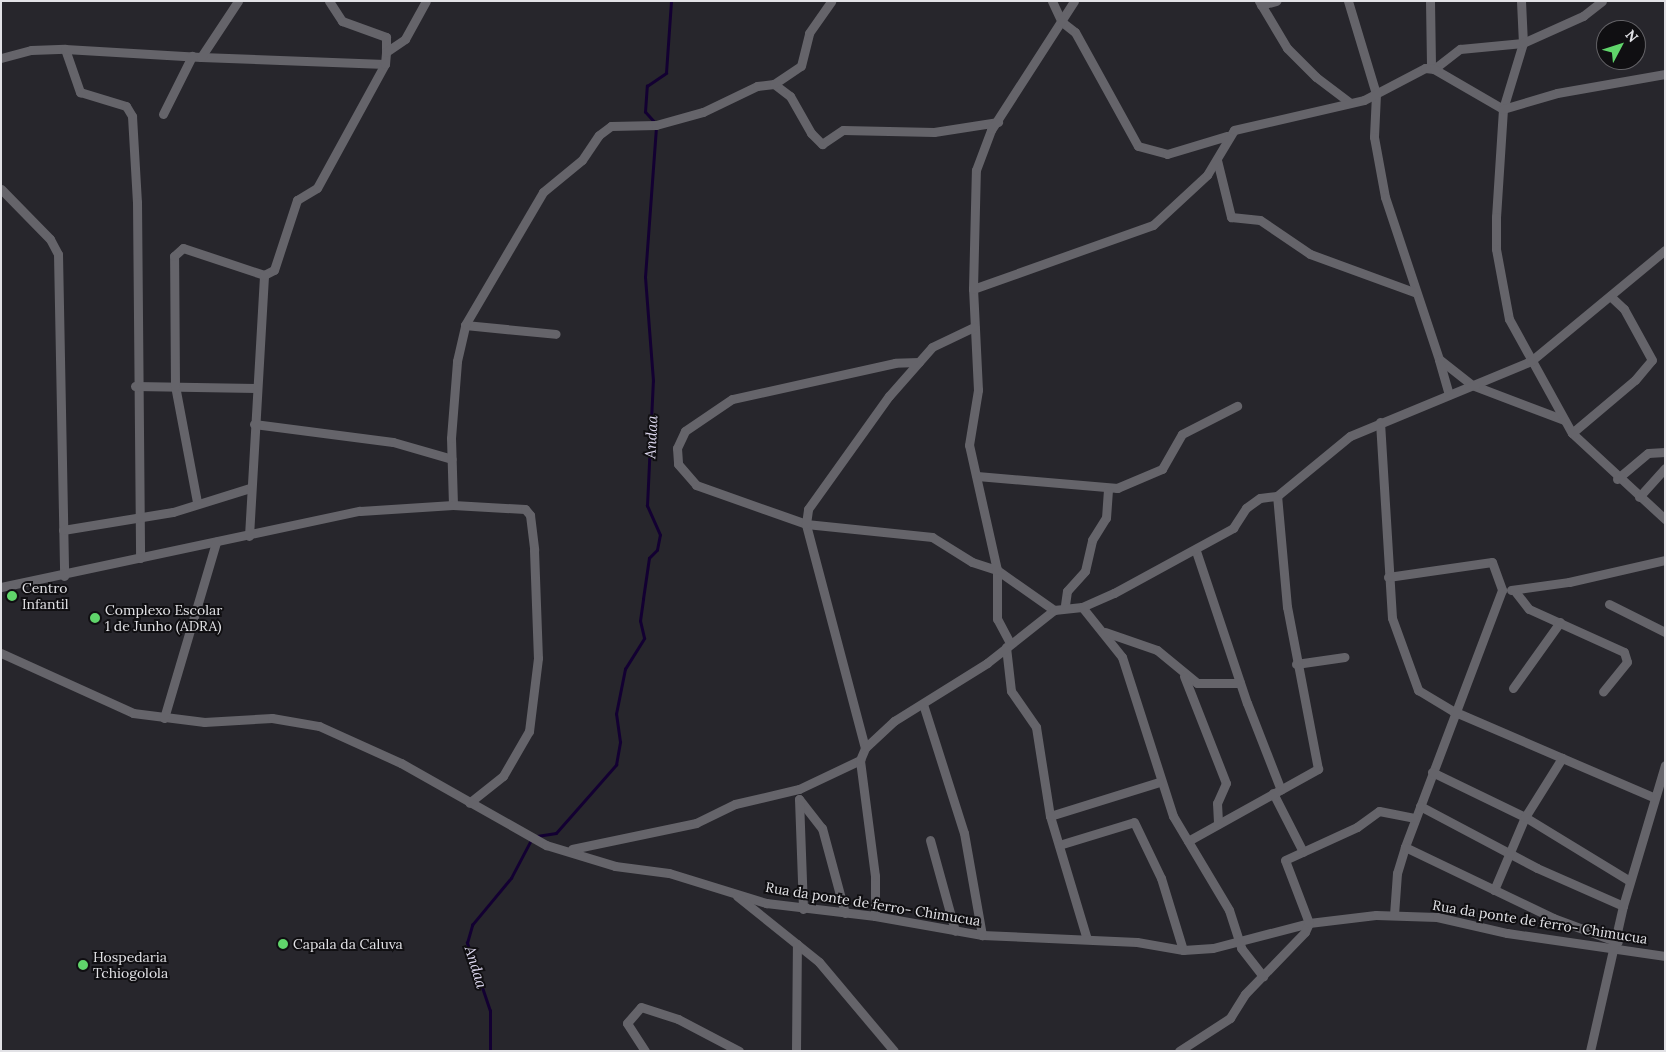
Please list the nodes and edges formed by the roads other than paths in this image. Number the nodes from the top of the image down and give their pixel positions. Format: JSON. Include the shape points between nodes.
{"nodes":[{"id":1,"x":238,"y":1,"type":"edge"},
{"id":2,"x":329,"y":1,"type":"edge"},
{"id":3,"x":426,"y":1,"type":"edge"},
{"id":4,"x":831,"y":1,"type":"edge"},
{"id":5,"x":1052,"y":1,"type":"edge"},
{"id":6,"x":1074,"y":1,"type":"edge"},
{"id":7,"x":1276,"y":1,"type":"edge"},
{"id":8,"x":1348,"y":1,"type":"edge"},
{"id":9,"x":1430,"y":1,"type":"edge"},
{"id":10,"x":1521,"y":1,"type":"edge"},
{"id":11,"x":1602,"y":1,"type":"edge"},
{"id":12,"x":1260,"y":3,"type":"edge"},
{"id":13,"x":1062,"y":22,"type":"junction"},
{"id":14,"x":1523,"y":42,"type":"junction"},
{"id":15,"x":65,"y":49,"type":"junction"},
{"id":16,"x":386,"y":52,"type":"junction"},
{"id":17,"x":196,"y":57,"type":"junction"},
{"id":18,"x":1,"y":58,"type":"edge"},
{"id":19,"x":385,"y":64,"type":"junction"},
{"id":20,"x":1433,"y":69,"type":"junction"},
{"id":21,"x":1665,"y":74,"type":"edge"},
{"id":22,"x":774,"y":84,"type":"junction"},
{"id":23,"x":1376,"y":94,"type":"junction"},
{"id":24,"x":1349,"y":102,"type":"junction"},
{"id":25,"x":1503,"y":109,"type":"junction"},
{"id":26,"x":163,"y":114,"type":"dead end"},
{"id":27,"x":998,"y":122,"type":"junction"},
{"id":28,"x":1228,"y":136,"type":"junction"},
{"id":29,"x":1217,"y":160,"type":"junction"},
{"id":30,"x":1,"y":189,"type":"edge"},
{"id":31,"x":1665,"y":250,"type":"edge"},
{"id":32,"x":264,"y":275,"type":"junction"},
{"id":33,"x":973,"y":289,"type":"junction"},
{"id":34,"x":1414,"y":292,"type":"junction"},
{"id":35,"x":1610,"y":296,"type":"junction"},
{"id":36,"x":465,"y":325,"type":"junction"},
{"id":37,"x":974,"y":327,"type":"junction"},
{"id":38,"x":556,"y":334,"type":"dead end"},
{"id":39,"x":1439,"y":359,"type":"junction"},
{"id":40,"x":919,"y":362,"type":"junction"},
{"id":41,"x":1531,"y":362,"type":"junction"},
{"id":42,"x":1472,"y":385,"type":"junction"},
{"id":43,"x":135,"y":386,"type":"junction"},
{"id":44,"x":175,"y":386,"type":"junction"},
{"id":45,"x":256,"y":388,"type":"junction"},
{"id":46,"x":1449,"y":395,"type":"junction"},
{"id":47,"x":1237,"y":406,"type":"dead end"},
{"id":48,"x":1564,"y":420,"type":"junction"},
{"id":49,"x":1380,"y":422,"type":"junction"},
{"id":50,"x":254,"y":424,"type":"junction"},
{"id":51,"x":1572,"y":433,"type":"junction"},
{"id":52,"x":1665,"y":452,"type":"edge"},
{"id":53,"x":452,"y":459,"type":"junction"},
{"id":54,"x":1665,"y":468,"type":"edge"},
{"id":55,"x":977,"y":476,"type":"junction"},
{"id":56,"x":1617,"y":479,"type":"junction"},
{"id":57,"x":250,"y":488,"type":"junction"},
{"id":58,"x":1108,"y":490,"type":"junction"},
{"id":59,"x":1277,"y":496,"type":"junction"},
{"id":60,"x":1639,"y":496,"type":"junction"},
{"id":61,"x":197,"y":502,"type":"junction"},
{"id":62,"x":453,"y":505,"type":"junction"},
{"id":63,"x":139,"y":516,"type":"junction"},
{"id":64,"x":1665,"y":519,"type":"edge"},
{"id":65,"x":806,"y":524,"type":"junction"},
{"id":66,"x":63,"y":530,"type":"junction"},
{"id":67,"x":249,"y":536,"type":"junction"},
{"id":68,"x":216,"y":542,"type":"junction"},
{"id":69,"x":1196,"y":550,"type":"junction"},
{"id":70,"x":140,"y":558,"type":"junction"},
{"id":71,"x":1665,"y":560,"type":"edge"},
{"id":72,"x":997,"y":570,"type":"junction"},
{"id":73,"x":64,"y":576,"type":"junction"},
{"id":74,"x":1388,"y":577,"type":"junction"},
{"id":75,"x":1,"y":587,"type":"edge"},
{"id":76,"x":1502,"y":590,"type":"junction"},
{"id":77,"x":1514,"y":590,"type":"junction"},
{"id":78,"x":1609,"y":604,"type":"dead end"},
{"id":79,"x":1065,"y":606,"type":"junction"},
{"id":80,"x":1082,"y":607,"type":"junction"},
{"id":81,"x":1054,"y":610,"type":"junction"},
{"id":82,"x":1560,"y":622,"type":"junction"},
{"id":83,"x":1105,"y":632,"type":"junction"},
{"id":84,"x":1665,"y":632,"type":"edge"},
{"id":85,"x":1008,"y":645,"type":"junction"},
{"id":86,"x":1,"y":653,"type":"edge"},
{"id":87,"x":1344,"y":656,"type":"dead end"},
{"id":88,"x":1296,"y":664,"type":"junction"},
{"id":89,"x":1184,"y":676,"type":"junction"},
{"id":90,"x":1240,"y":683,"type":"junction"},
{"id":91,"x":1513,"y":688,"type":"dead end"},
{"id":92,"x":1602,"y":692,"type":"dead end"},
{"id":93,"x":923,"y":704,"type":"junction"},
{"id":94,"x":1453,"y":711,"type":"junction"},
{"id":95,"x":164,"y":718,"type":"junction"},
{"id":96,"x":865,"y":748,"type":"junction"},
{"id":97,"x":1562,"y":758,"type":"junction"},
{"id":98,"x":860,"y":760,"type":"junction"},
{"id":99,"x":1665,"y":764,"type":"edge"},
{"id":100,"x":1432,"y":772,"type":"junction"},
{"id":101,"x":1159,"y":782,"type":"junction"},
{"id":102,"x":1277,"y":792,"type":"junction"},
{"id":103,"x":799,"y":794,"type":"junction"},
{"id":104,"x":1653,"y":798,"type":"junction"},
{"id":105,"x":470,"y":803,"type":"junction"},
{"id":106,"x":1420,"y":806,"type":"junction"},
{"id":107,"x":1050,"y":816,"type":"junction"},
{"id":108,"x":1525,"y":817,"type":"junction"},
{"id":109,"x":1415,"y":818,"type":"junction"},
{"id":110,"x":1218,"y":824,"type":"junction"},
{"id":111,"x":930,"y":840,"type":"dead end"},
{"id":112,"x":1188,"y":841,"type":"junction"},
{"id":113,"x":1060,"y":845,"type":"junction"},
{"id":114,"x":1405,"y":847,"type":"junction"},
{"id":115,"x":572,"y":849,"type":"junction"},
{"id":116,"x":1303,"y":852,"type":"junction"},
{"id":117,"x":1510,"y":853,"type":"junction"},
{"id":118,"x":1630,"y":881,"type":"junction"},
{"id":119,"x":728,"y":890,"type":"junction"},
{"id":120,"x":1494,"y":890,"type":"junction"},
{"id":121,"x":1624,"y":906,"type":"junction"},
{"id":122,"x":803,"y":909,"type":"junction"},
{"id":123,"x":845,"y":913,"type":"junction"},
{"id":124,"x":1394,"y":915,"type":"junction"},
{"id":125,"x":875,"y":916,"type":"junction"},
{"id":126,"x":1309,"y":923,"type":"junction"},
{"id":127,"x":955,"y":931,"type":"junction"},
{"id":128,"x":982,"y":935,"type":"junction"},
{"id":129,"x":1087,"y":939,"type":"junction"},
{"id":130,"x":1240,"y":942,"type":"junction"},
{"id":131,"x":797,"y":944,"type":"junction"},
{"id":132,"x":1617,"y":945,"type":"junction"},
{"id":133,"x":1183,"y":950,"type":"junction"},
{"id":134,"x":1665,"y":956,"type":"edge"},
{"id":135,"x":1263,"y":976,"type":"junction"},
{"id":136,"x":645,"y":1051,"type":"edge"},
{"id":137,"x":740,"y":1051,"type":"edge"},
{"id":138,"x":796,"y":1051,"type":"edge"},
{"id":139,"x":894,"y":1051,"type":"edge"},
{"id":140,"x":1179,"y":1051,"type":"edge"},
{"id":141,"x":1590,"y":1051,"type":"edge"}],
"edges":[{"from":1,"to":17,"type":"street"},
{"from":2,"to":16,"type":"street","via":[[342,21],[386,37]]},
{"from":3,"to":16,"type":"street","via":[[405,39]]},
{"from":4,"to":22,"type":"street","via":[[809,33],[801,66]]},
{"from":5,"to":13,"type":"street"},
{"from":6,"to":13,"type":"street"},
{"from":7,"to":12,"type":"street"},
{"from":8,"to":23,"type":"street"},
{"from":9,"to":20,"type":"street"},
{"from":10,"to":14,"type":"street"},
{"from":11,"to":14,"type":"street","via":[[1583,16]]},
{"from":12,"to":24,"type":"street","via":[[1287,48],[1316,77]]},
{"from":13,"to":27,"type":"street"},
{"from":13,"to":28,"type":"street","via":[[1075,32],[1138,146],[1167,154]]},
{"from":14,"to":20,"type":"street","via":[[1460,49]]},
{"from":14,"to":25,"type":"street"},
{"from":15,"to":17,"type":"street"},
{"from":15,"to":18,"type":"street","via":[[31,50]]},
{"from":15,"to":43,"type":"street","via":[[80,92],[126,106],[132,116],[138,227]]},
{"from":16,"to":19,"type":"street"},
{"from":17,"to":19,"type":"street"},
{"from":17,"to":26,"type":"street"},
{"from":19,"to":32,"type":"street","via":[[317,188],[297,200],[274,270]]},
{"from":20,"to":23,"type":"street"},
{"from":20,"to":25,"type":"street"},
{"from":21,"to":25,"type":"street","via":[[1557,93]]},
{"from":22,"to":27,"type":"street","via":[[790,96],[811,133],[822,144],[843,130],[934,132]]},
{"from":22,"to":36,"type":"street","via":[[757,86],[693,114],[656,125],[625,123],[599,135],[582,160],[543,192]]},
{"from":23,"to":24,"type":"street"},
{"from":23,"to":34,"type":"street","via":[[1374,137],[1385,197]]},
{"from":24,"to":28,"type":"street","via":[[1320,113],[1234,130]]},
{"from":25,"to":41,"type":"street","via":[[1496,249],[1509,319]]},
{"from":27,"to":33,"type":"street","via":[[976,170]]},
{"from":28,"to":29,"type":"street"},
{"from":29,"to":33,"type":"street","via":[[1184,202],[1153,226]]},
{"from":29,"to":34,"type":"street","via":[[1232,217],[1260,220],[1310,254]]},
{"from":30,"to":66,"type":"street","via":[[50,239],[58,254]]},
{"from":31,"to":35,"type":"street"},
{"from":32,"to":44,"type":"street","via":[[178,250],[173,278]]},
{"from":32,"to":45,"type":"street"},
{"from":33,"to":37,"type":"street"},
{"from":34,"to":39,"type":"street"},
{"from":35,"to":41,"type":"street"},
{"from":35,"to":51,"type":"street","via":[[1624,309],[1652,360],[1635,380]]},
{"from":36,"to":38,"type":"street"},
{"from":36,"to":53,"type":"street","via":[[457,361]]},
{"from":37,"to":40,"type":"street","via":[[942,339]]},
{"from":37,"to":55,"type":"street","via":[[978,390],[969,432]]},
{"from":39,"to":42,"type":"street"},
{"from":39,"to":46,"type":"street"},
{"from":40,"to":65,"type":"street","via":[[815,496]]},
{"from":40,"to":65,"type":"street","via":[[887,365],[732,399],[685,431],[677,448],[678,464],[696,485]]},
{"from":41,"to":42,"type":"street"},
{"from":41,"to":48,"type":"street"},
{"from":42,"to":46,"type":"street"},
{"from":42,"to":48,"type":"street"},
{"from":43,"to":44,"type":"street"},
{"from":43,"to":63,"type":"street"},
{"from":44,"to":45,"type":"street"},
{"from":44,"to":61,"type":"street"},
{"from":45,"to":50,"type":"street"},
{"from":46,"to":49,"type":"street"},
{"from":47,"to":58,"type":"street","via":[[1182,434],[1162,469]]},
{"from":48,"to":51,"type":"street"},
{"from":49,"to":59,"type":"street","via":[[1350,436]]},
{"from":49,"to":74,"type":"street"},
{"from":50,"to":53,"type":"street","via":[[393,442]]},
{"from":50,"to":57,"type":"street"},
{"from":51,"to":56,"type":"street"},
{"from":52,"to":56,"type":"street","via":[[1648,453]]},
{"from":53,"to":62,"type":"street"},
{"from":54,"to":60,"type":"street"},
{"from":55,"to":58,"type":"street","via":[[1002,475]]},
{"from":55,"to":72,"type":"street"},
{"from":56,"to":60,"type":"street"},
{"from":57,"to":61,"type":"street"},
{"from":57,"to":67,"type":"street"},
{"from":58,"to":79,"type":"street","via":[[1106,518],[1092,540],[1085,571],[1067,591]]},
{"from":59,"to":69,"type":"street","via":[[1260,498],[1246,508],[1233,528]]},
{"from":59,"to":88,"type":"street"},
{"from":60,"to":64,"type":"street"},
{"from":61,"to":63,"type":"street","via":[[173,512]]},
{"from":62,"to":67,"type":"street","via":[[360,511]]},
{"from":62,"to":105,"type":"street","via":[[525,509],[530,515],[534,550],[538,658],[530,731],[503,776]]},
{"from":63,"to":66,"type":"street"},
{"from":63,"to":70,"type":"street"},
{"from":65,"to":72,"type":"street","via":[[922,535]]},
{"from":65,"to":96,"type":"street"},
{"from":66,"to":73,"type":"street"},
{"from":67,"to":68,"type":"street"},
{"from":68,"to":70,"type":"street"},
{"from":68,"to":95,"type":"street"},
{"from":69,"to":80,"type":"street"},
{"from":69,"to":90,"type":"street"},
{"from":70,"to":73,"type":"street"},
{"from":71,"to":77,"type":"street"},
{"from":72,"to":81,"type":"street"},
{"from":72,"to":85,"type":"street","via":[[996,619]]},
{"from":73,"to":75,"type":"street"},
{"from":74,"to":76,"type":"street","via":[[1492,562]]},
{"from":74,"to":94,"type":"street","via":[[1397,642],[1418,690]]},
{"from":76,"to":77,"type":"street"},
{"from":76,"to":94,"type":"street"},
{"from":77,"to":82,"type":"street","via":[[1529,609]]},
{"from":78,"to":84,"type":"street"},
{"from":79,"to":80,"type":"street"},
{"from":79,"to":81,"type":"street"},
{"from":80,"to":83,"type":"street"},
{"from":81,"to":85,"type":"street"},
{"from":82,"to":91,"type":"street"},
{"from":82,"to":92,"type":"street","via":[[1627,656],[1627,662]]},
{"from":83,"to":89,"type":"street","via":[[1157,650]]},
{"from":83,"to":101,"type":"street","via":[[1122,657]]},
{"from":85,"to":93,"type":"street"},
{"from":85,"to":107,"type":"street","via":[[1011,691],[1036,727]]},
{"from":86,"to":95,"type":"street","name":"Rua da ponte de ferro- Chimucua","via":[[134,713]]},
{"from":87,"to":88,"type":"street"},
{"from":88,"to":102,"type":"street","via":[[1309,708],[1318,769]]},
{"from":89,"to":90,"type":"street","via":[[1210,685]]},
{"from":89,"to":110,"type":"street","via":[[1226,783],[1217,803]]},
{"from":90,"to":102,"type":"street"},
{"from":93,"to":96,"type":"street","via":[[894,721]]},
{"from":93,"to":128,"type":"street","via":[[964,833]]},
{"from":94,"to":97,"type":"street"},
{"from":94,"to":100,"type":"street"},
{"from":95,"to":105,"type":"street","name":"Rua da ponte de ferro- Chimucua","via":[[272,718],[319,726],[401,763]]},
{"from":96,"to":98,"type":"street"},
{"from":97,"to":104,"type":"street"},
{"from":97,"to":108,"type":"street"},
{"from":98,"to":103,"type":"street"},
{"from":98,"to":125,"type":"street","via":[[875,876]]},
{"from":99,"to":104,"type":"street"},
{"from":100,"to":106,"type":"street"},
{"from":100,"to":108,"type":"street"},
{"from":101,"to":107,"type":"street"},
{"from":101,"to":112,"type":"street"},
{"from":102,"to":110,"type":"street"},
{"from":102,"to":116,"type":"street"},
{"from":103,"to":115,"type":"street","via":[[735,804],[696,823]]},
{"from":103,"to":122,"type":"street"},
{"from":103,"to":123,"type":"street","via":[[822,828]]},
{"from":104,"to":118,"type":"street"},
{"from":105,"to":115,"type":"street","name":"Rua da ponte de ferro- Chimucua","via":[[530,838]]},
{"from":106,"to":109,"type":"street"},
{"from":106,"to":117,"type":"street"},
{"from":107,"to":113,"type":"street"},
{"from":108,"to":117,"type":"street"},
{"from":108,"to":118,"type":"street"},
{"from":109,"to":114,"type":"street"},
{"from":109,"to":116,"type":"street","via":[[1379,811],[1357,828]]},
{"from":110,"to":112,"type":"street"},
{"from":111,"to":127,"type":"street"},
{"from":112,"to":130,"type":"street","via":[[1229,910]]},
{"from":113,"to":129,"type":"street"},
{"from":113,"to":133,"type":"street","via":[[1134,822],[1161,878]]},
{"from":114,"to":120,"type":"street"},
{"from":114,"to":124,"type":"street","via":[[1397,872]]},
{"from":115,"to":119,"type":"street","name":"Rua da ponte de ferro- Chimucua","via":[[615,866],[669,873]]},
{"from":116,"to":126,"type":"street","via":[[1284,862]]},
{"from":117,"to":120,"type":"street"},
{"from":117,"to":121,"type":"street"},
{"from":118,"to":121,"type":"street"},
{"from":119,"to":122,"type":"street","name":"Rua da ponte de ferro- Chimucua","via":[[766,903]]},
{"from":119,"to":131,"type":"street"},
{"from":120,"to":132,"type":"street"},
{"from":121,"to":132,"type":"street"},
{"from":122,"to":123,"type":"street","name":"Rua da ponte de ferro- Chimucua"},
{"from":123,"to":125,"type":"street","name":"Rua da ponte de ferro- Chimucua"},
{"from":124,"to":126,"type":"street","name":"Rua da ponte de ferro- Chimucua"},
{"from":124,"to":132,"type":"street","name":"Rua da ponte de ferro- Chimucua","via":[[1437,917]]},
{"from":125,"to":127,"type":"street","name":"Rua da ponte de ferro- Chimucua"},
{"from":126,"to":130,"type":"street","name":"Rua da ponte de ferro- Chimucua"},
{"from":126,"to":135,"type":"street","via":[[1300,940]]},
{"from":127,"to":128,"type":"street","name":"Rua da ponte de ferro- Chimucua"},
{"from":128,"to":129,"type":"street","name":"Rua da ponte de ferro- Chimucua"},
{"from":129,"to":133,"type":"street","name":"Rua da ponte de ferro- Chimucua"},
{"from":130,"to":133,"type":"street","name":"Rua da ponte de ferro- Chimucua"},
{"from":130,"to":135,"type":"street"},
{"from":131,"to":138,"type":"street"},
{"from":131,"to":139,"type":"street","via":[[819,962]]},
{"from":132,"to":134,"type":"street","name":"Rua da ponte de ferro- Chimucua"},
{"from":132,"to":141,"type":"street"},
{"from":135,"to":140,"type":"street","via":[[1222,1025]]},
{"from":136,"to":137,"type":"street","via":[[627,1023],[642,1007],[678,1019]]}]}
